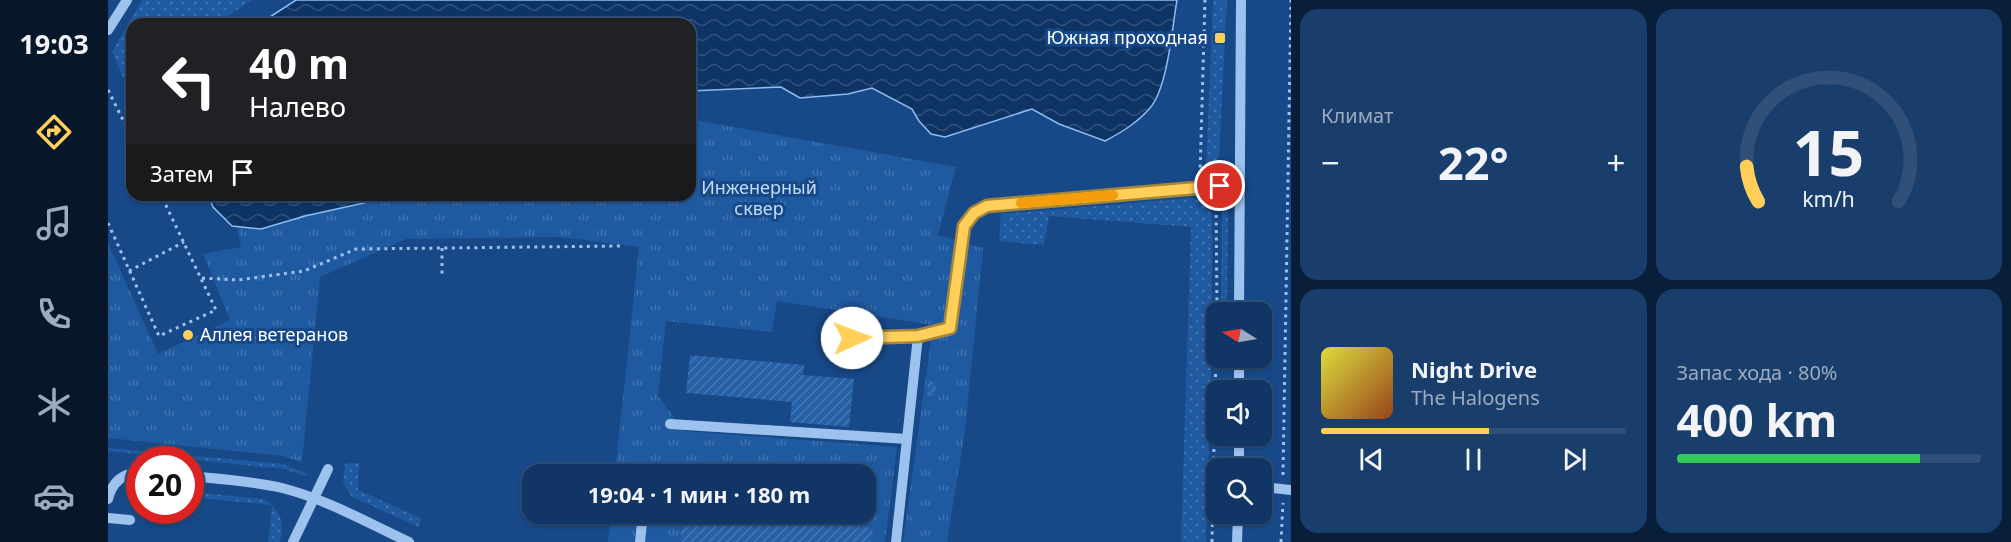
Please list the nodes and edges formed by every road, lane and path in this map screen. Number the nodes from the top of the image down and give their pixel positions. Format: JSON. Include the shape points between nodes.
{"nodes":[{"id":1,"x":127,"y":0,"type":"edge"},
{"id":2,"x":1206,"y":0,"type":"edge"},
{"id":3,"x":1241,"y":0,"type":"edge"},
{"id":4,"x":1291,"y":0,"type":"edge"},
{"id":5,"x":108,"y":30,"type":"edge"},
{"id":6,"x":108,"y":90,"type":"edge"},
{"id":7,"x":126,"y":126,"type":"edge"},
{"id":8,"x":1240,"y":185,"type":"junction"},
{"id":9,"x":1200,"y":188,"type":"junction"},
{"id":10,"x":164,"y":201,"type":"edge"},
{"id":11,"x":108,"y":223,"type":"edge"},
{"id":12,"x":184,"y":242,"type":"junction"},
{"id":13,"x":621,"y":246,"type":"dead end"},
{"id":14,"x":441,"y":248,"type":"junction"},
{"id":15,"x":129,"y":271,"type":"junction"},
{"id":16,"x":202,"y":278,"type":"junction"},
{"id":17,"x":442,"y":278,"type":"dead end"},
{"id":18,"x":1217,"y":302,"type":"edge"},
{"id":19,"x":1239,"y":302,"type":"edge"},
{"id":20,"x":918,"y":336,"type":"junction"},
{"id":21,"x":852,"y":338,"type":"dead end"},
{"id":22,"x":1216,"y":368,"type":"edge"},
{"id":23,"x":670,"y":424,"type":"dead end"},
{"id":24,"x":907,"y":439,"type":"junction"},
{"id":25,"x":328,"y":469,"type":"dead end"},
{"id":26,"x":126,"y":475,"type":"edge"},
{"id":27,"x":204,"y":477,"type":"edge"},
{"id":28,"x":1272,"y":488,"type":"edge"},
{"id":29,"x":1287,"y":489,"type":"edge"},
{"id":30,"x":313,"y":498,"type":"junction"},
{"id":31,"x":108,"y":499,"type":"edge"},
{"id":32,"x":108,"y":518,"type":"edge"},
{"id":33,"x":126,"y":520,"type":"edge"},
{"id":34,"x":642,"y":524,"type":"edge"},
{"id":35,"x":1238,"y":524,"type":"edge"},
{"id":36,"x":293,"y":542,"type":"edge"},
{"id":37,"x":409,"y":542,"type":"edge"},
{"id":38,"x":640,"y":542,"type":"edge"},
{"id":39,"x":896,"y":542,"type":"edge"},
{"id":40,"x":1212,"y":542,"type":"edge"},
{"id":41,"x":1237,"y":542,"type":"edge"},
{"id":42,"x":1281,"y":542,"type":"edge"}],
"edges":[{"from":1,"to":5,"type":"street"},
{"from":2,"to":9,"type":"path"},
{"from":3,"to":8,"type":"street"},
{"from":4,"to":29,"type":"path"},
{"from":6,"to":7,"type":"path"},
{"from":8,"to":9,"type":"street"},
{"from":8,"to":19,"type":"street"},
{"from":9,"to":18,"type":"path","via":[[1216,198]]},
{"from":9,"to":20,"type":"street","via":[[987,206],[974,213],[964,226],[950,328]]},
{"from":10,"to":12,"type":"path"},
{"from":11,"to":15,"type":"path"},
{"from":12,"to":15,"type":"path"},
{"from":12,"to":16,"type":"path"},
{"from":13,"to":14,"type":"path"},
{"from":14,"to":16,"type":"path","via":[[356,249],[304,271],[238,280]]},
{"from":14,"to":17,"type":"path"},
{"from":15,"to":16,"type":"path","via":[[159,336],[216,310]]},
{"from":20,"to":21,"type":"street"},
{"from":20,"to":24,"type":"street"},
{"from":22,"to":40,"type":"path"},
{"from":23,"to":24,"type":"street"},
{"from":24,"to":39,"type":"street"},
{"from":25,"to":30,"type":"street"},
{"from":26,"to":31,"type":"street","via":[[111,486]]},
{"from":27,"to":30,"type":"street","via":[[248,482]]},
{"from":28,"to":29,"type":"street"},
{"from":29,"to":42,"type":"path"},
{"from":30,"to":36,"type":"street"},
{"from":30,"to":37,"type":"street"},
{"from":32,"to":33,"type":"street"},
{"from":34,"to":38,"type":"street"},
{"from":35,"to":41,"type":"street"}]}
